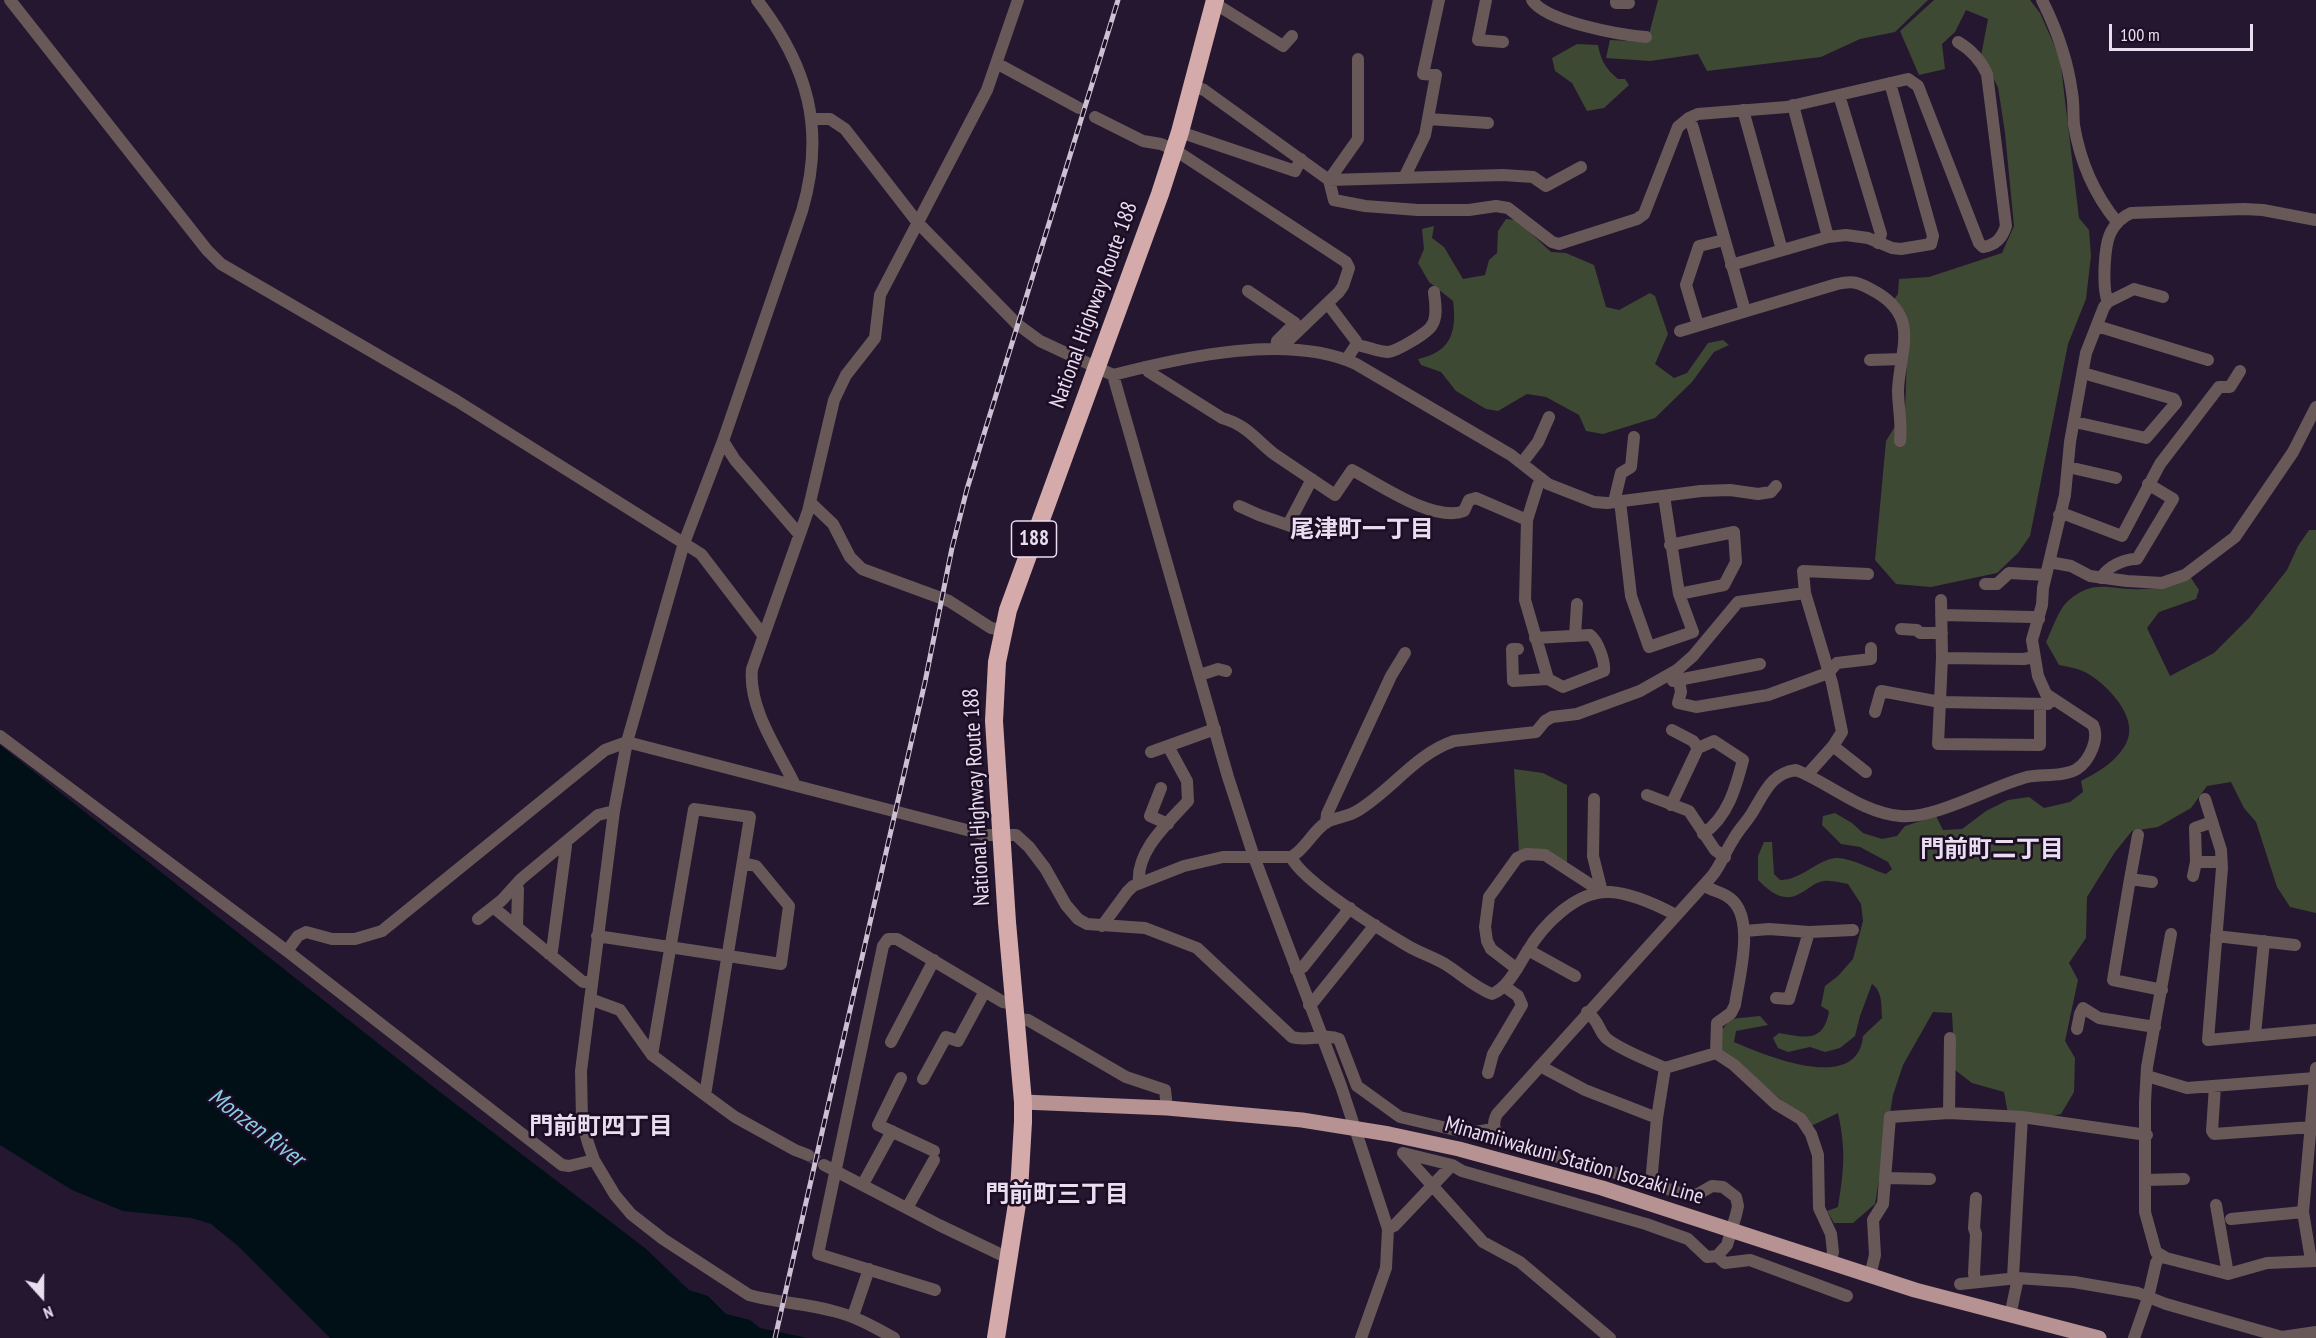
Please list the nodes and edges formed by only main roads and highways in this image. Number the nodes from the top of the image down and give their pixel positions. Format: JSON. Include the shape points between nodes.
{"nodes":[{"id":1,"x":1215,"y":2,"type":"edge"},
{"id":2,"x":1023,"y":1102,"type":"junction"},
{"id":3,"x":996,"y":1338,"type":"edge"},
{"id":4,"x":2098,"y":1338,"type":"edge"}],
"edges":[{"from":1,"to":2,"type":"highway","name":"National Highway Route 188","number":"188","via":[[1178,141],[1105,371],[1008,610],[996,662],[994,693],[1007,922]]},
{"from":2,"to":3,"type":"highway","name":"National Highway Route 188","number":"188","via":[[1019,1191]]},
{"from":2,"to":4,"type":"main road","name":"Minamiiwakuni Station Isozaki Line","via":[[1167,1108],[1302,1120],[1459,1149],[1602,1188],[1870,1276]]}]}
